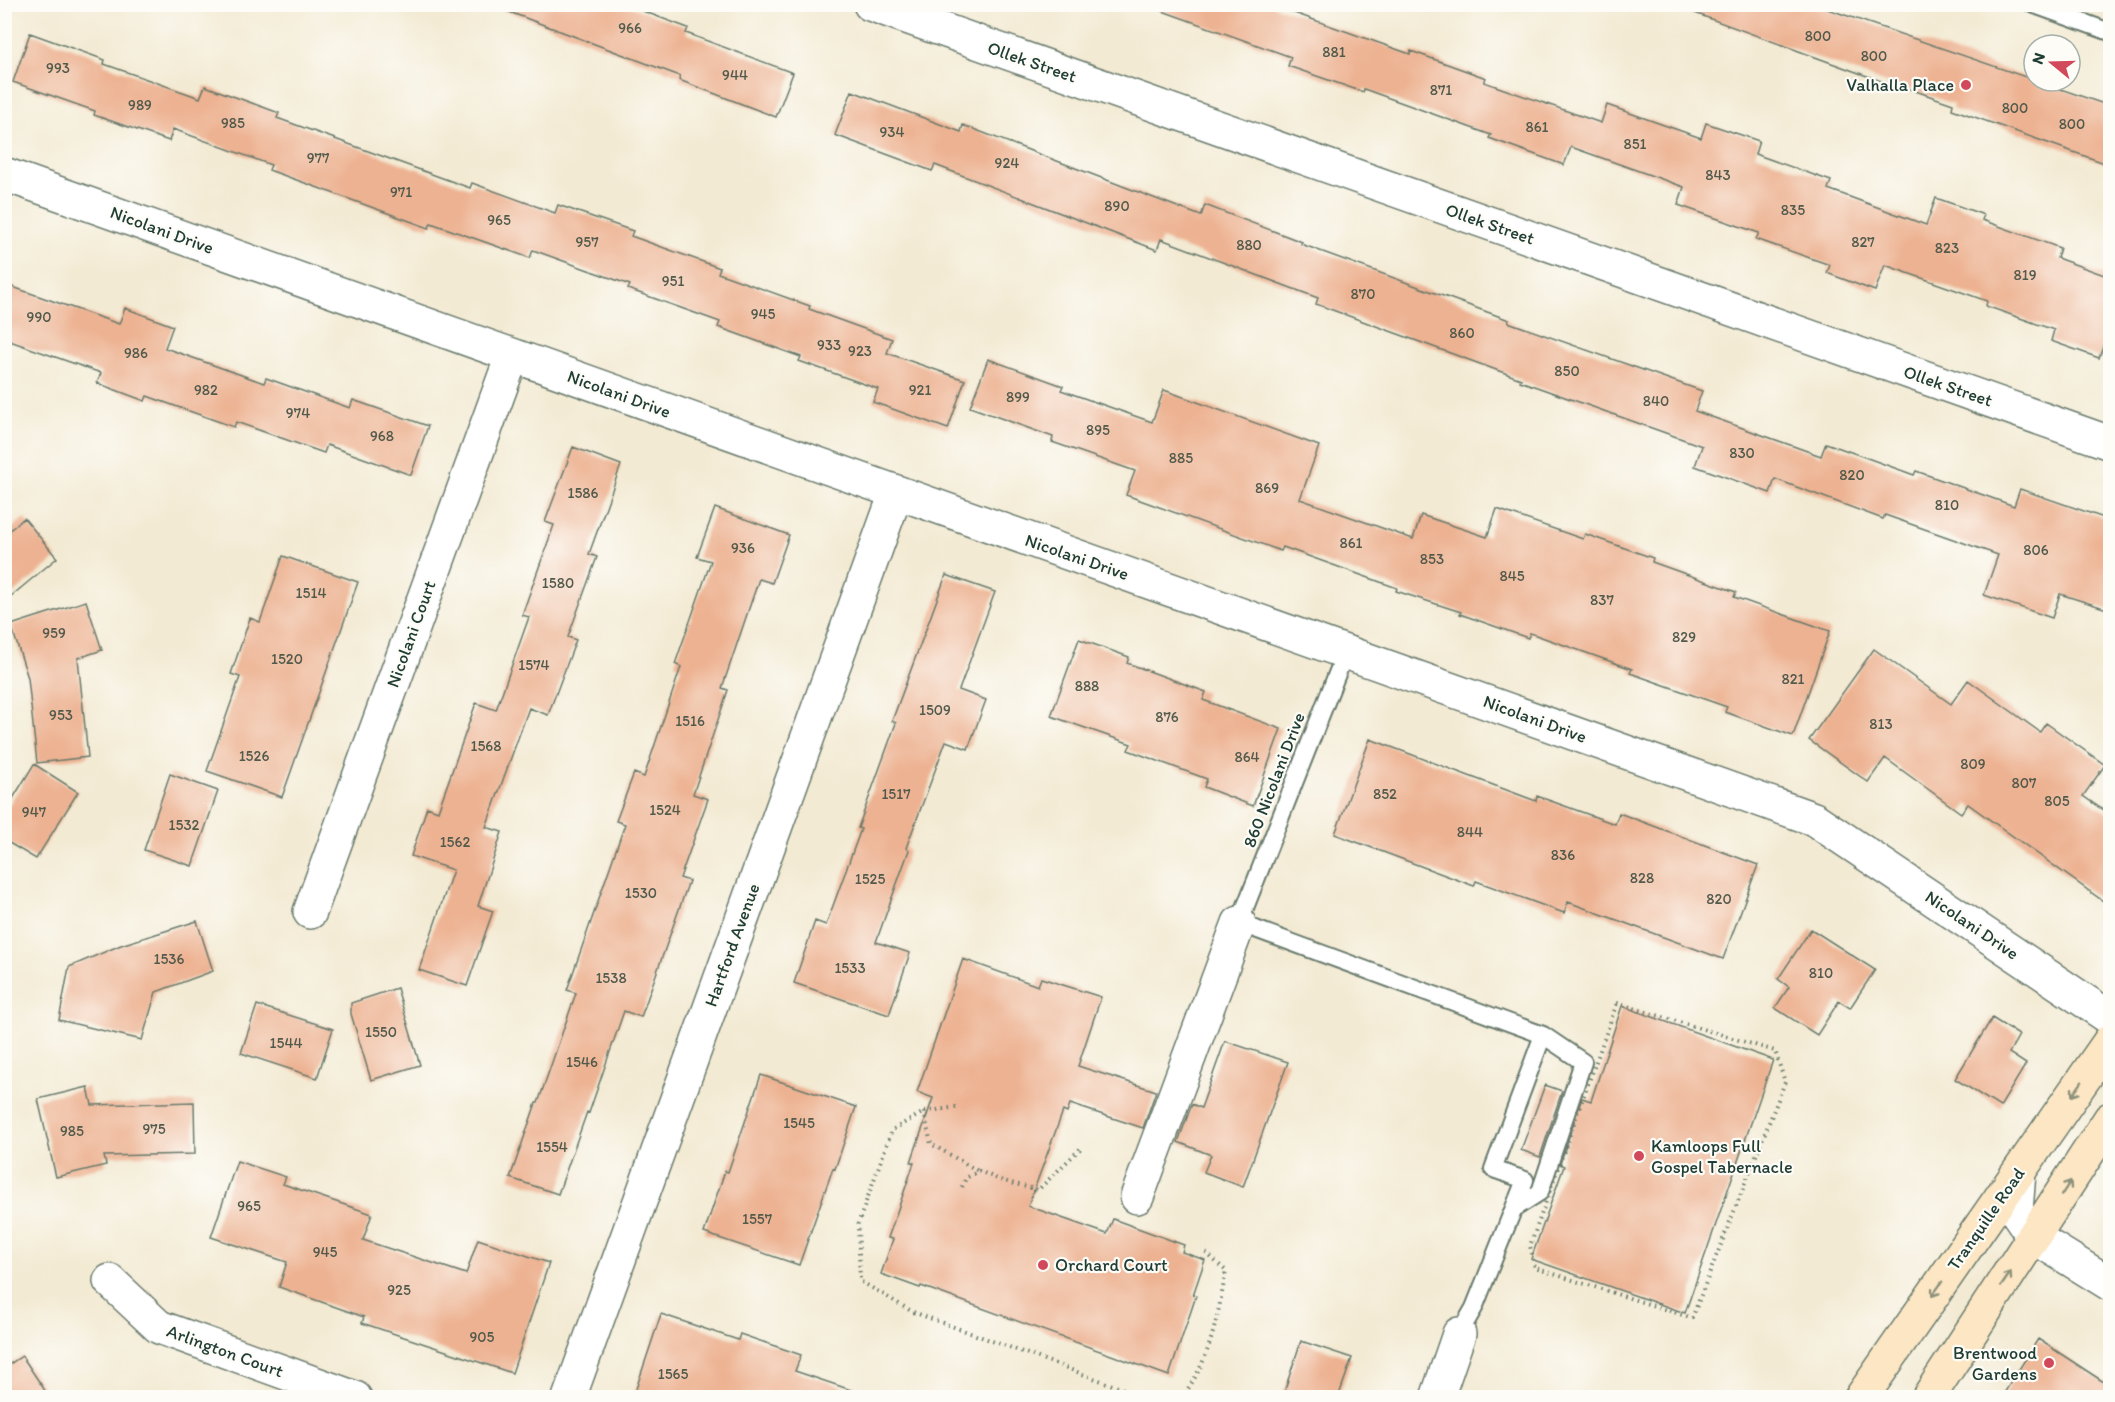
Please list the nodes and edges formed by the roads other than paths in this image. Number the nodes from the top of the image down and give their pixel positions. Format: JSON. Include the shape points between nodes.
{"nodes":[{"id":1,"x":870,"y":4,"type":"edge"},
{"id":2,"x":2032,"y":4,"type":"edge"},
{"id":3,"x":2110,"y":32,"type":"edge"},
{"id":4,"x":4,"y":174,"type":"edge"},
{"id":5,"x":512,"y":356,"type":"junction"},
{"id":6,"x":2110,"y":443,"type":"edge"},
{"id":7,"x":896,"y":493,"type":"junction"},
{"id":8,"x":1346,"y":651,"type":"junction"},
{"id":9,"x":310,"y":912,"type":"dead end"},
{"id":10,"x":1239,"y":923,"type":"junction"},
{"id":11,"x":2110,"y":1018,"type":"edge"},
{"id":12,"x":1543,"y":1035,"type":"junction"},
{"id":13,"x":2110,"y":1041,"type":"edge"},
{"id":14,"x":2110,"y":1119,"type":"edge"},
{"id":15,"x":2019,"y":1172,"type":"junction"},
{"id":16,"x":1137,"y":1197,"type":"dead end"},
{"id":17,"x":1515,"y":1208,"type":"junction"},
{"id":18,"x":2034,"y":1237,"type":"junction"},
{"id":19,"x":110,"y":1281,"type":"dead end"},
{"id":20,"x":2110,"y":1284,"type":"edge"},
{"id":21,"x":1460,"y":1334,"type":"joint"},
{"id":22,"x":355,"y":1398,"type":"edge"},
{"id":23,"x":569,"y":1398,"type":"edge"},
{"id":24,"x":1437,"y":1398,"type":"edge"},
{"id":25,"x":1861,"y":1398,"type":"edge"},
{"id":26,"x":1928,"y":1398,"type":"edge"}],
"edges":[{"from":1,"to":6,"type":"street","name":"Ollek Street"},
{"from":2,"to":3,"type":"lane"},
{"from":4,"to":5,"type":"street","name":"Nicolani Drive"},
{"from":5,"to":7,"type":"street","name":"Nicolani Drive"},
{"from":5,"to":9,"type":"street","name":"Nicolani Court"},
{"from":7,"to":8,"type":"street","name":"Nicolani Drive"},
{"from":7,"to":23,"type":"street","name":"Hartford Avenue"},
{"from":8,"to":10,"type":"lane","name":"860 Nicolani Drive"},
{"from":8,"to":11,"type":"street","name":"Nicolani Drive","via":[[1814,819]]},
{"from":10,"to":12,"type":"lane"},
{"from":10,"to":16,"type":"street"},
{"from":12,"to":17,"type":"lane","via":[[1493,1169],[1526,1180]]},
{"from":12,"to":17,"type":"lane","via":[[1583,1062],[1540,1192]]},
{"from":13,"to":15,"type":"main road","name":"Tranquille Road","one_way":true},
{"from":18,"to":14,"type":"main road","one_way":true},
{"from":15,"to":18,"type":"street","via":[[2016,1210]]},
{"from":15,"to":25,"type":"main road","name":"Tranquille Road","one_way":true},
{"from":17,"to":21,"type":"lane"},
{"from":18,"to":20,"type":"street"},
{"from":26,"to":18,"type":"main road","one_way":true},
{"from":19,"to":22,"type":"street","name":"Arlington Court","via":[[159,1327]]},
{"from":21,"to":24,"type":"street"}]}
